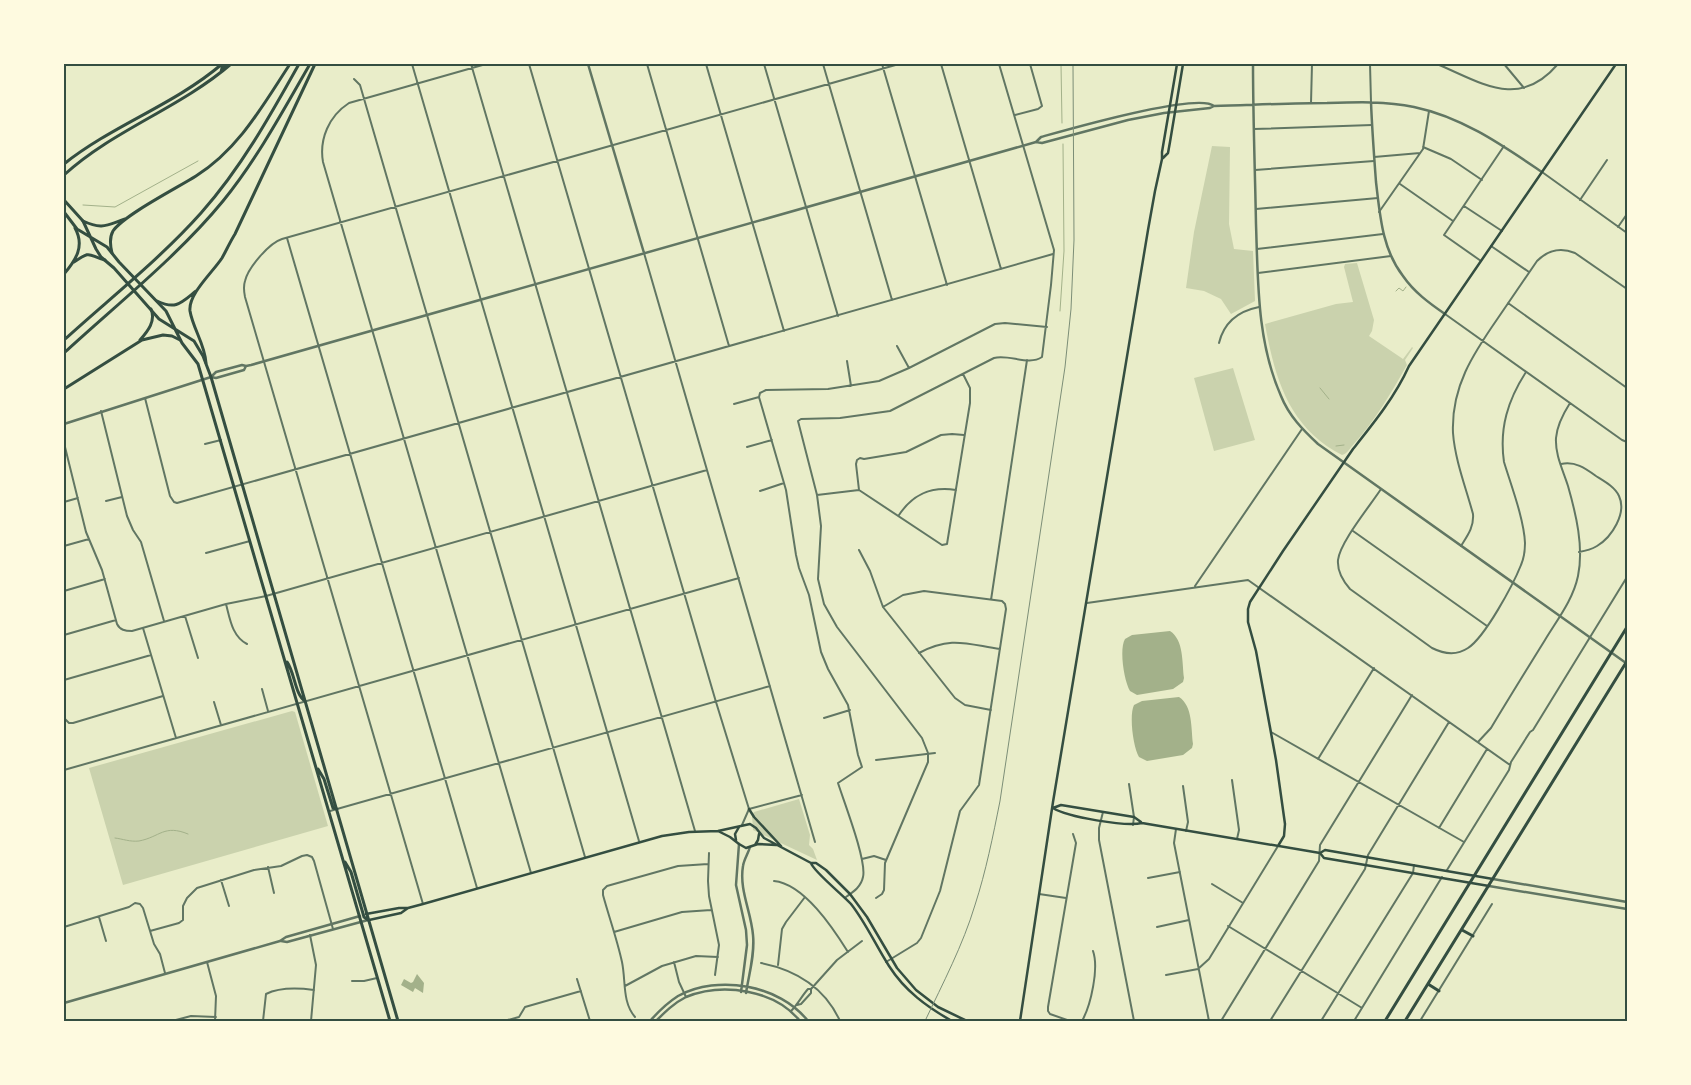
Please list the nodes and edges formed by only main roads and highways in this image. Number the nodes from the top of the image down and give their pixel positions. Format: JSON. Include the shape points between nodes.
{"nodes":[{"id":1,"x":222,"y":64,"type":"edge"},
{"id":2,"x":229,"y":64,"type":"edge"},
{"id":3,"x":290,"y":64,"type":"edge"},
{"id":4,"x":299,"y":64,"type":"edge"},
{"id":5,"x":310,"y":64,"type":"edge"},
{"id":6,"x":315,"y":64,"type":"edge"},
{"id":7,"x":1177,"y":64,"type":"edge"},
{"id":8,"x":1183,"y":64,"type":"edge"},
{"id":9,"x":1616,"y":64,"type":"edge"},
{"id":10,"x":180,"y":94,"type":"junction"},
{"id":11,"x":182,"y":99,"type":"junction"},
{"id":12,"x":128,"y":123,"type":"junction"},
{"id":13,"x":132,"y":129,"type":"junction"},
{"id":14,"x":1162,"y":160,"type":"junction"},
{"id":15,"x":64,"y":164,"type":"edge"},
{"id":16,"x":64,"y":175,"type":"edge"},
{"id":17,"x":64,"y":200,"type":"edge"},
{"id":18,"x":64,"y":212,"type":"edge"},
{"id":19,"x":130,"y":216,"type":"junction"},
{"id":20,"x":83,"y":221,"type":"junction"},
{"id":21,"x":75,"y":228,"type":"junction"},
{"id":22,"x":91,"y":237,"type":"junction"},
{"id":23,"x":112,"y":253,"type":"junction"},
{"id":24,"x":105,"y":260,"type":"junction"},
{"id":25,"x":73,"y":263,"type":"junction"},
{"id":26,"x":64,"y":274,"type":"edge"},
{"id":27,"x":199,"y":288,"type":"junction"},
{"id":28,"x":157,"y":301,"type":"junction"},
{"id":29,"x":151,"y":309,"type":"junction"},
{"id":30,"x":176,"y":329,"type":"junction"},
{"id":31,"x":64,"y":340,"type":"edge"},
{"id":32,"x":180,"y":340,"type":"junction"},
{"id":33,"x":137,"y":342,"type":"junction"},
{"id":34,"x":64,"y":353,"type":"edge"},
{"id":35,"x":206,"y":363,"type":"junction"},
{"id":36,"x":64,"y":389,"type":"edge"},
{"id":37,"x":1627,"y":627,"type":"edge"},
{"id":38,"x":285,"y":660,"type":"junction"},
{"id":39,"x":1627,"y":662,"type":"edge"},
{"id":40,"x":305,"y":701,"type":"junction"},
{"id":41,"x":317,"y":769,"type":"junction"},
{"id":42,"x":1053,"y":808,"type":"junction"},
{"id":43,"x":337,"y":809,"type":"junction"},
{"id":44,"x":749,"y":809,"type":"road end"},
{"id":45,"x":1142,"y":823,"type":"junction"},
{"id":46,"x":741,"y":826,"type":"junction"},
{"id":47,"x":718,"y":831,"type":"junction"},
{"id":48,"x":758,"y":832,"type":"junction"},
{"id":49,"x":738,"y":843,"type":"junction"},
{"id":50,"x":776,"y":845,"type":"junction"},
{"id":51,"x":1278,"y":846,"type":"junction"},
{"id":52,"x":752,"y":847,"type":"junction"},
{"id":53,"x":782,"y":848,"type":"junction"},
{"id":54,"x":1320,"y":853,"type":"junction"},
{"id":55,"x":811,"y":863,"type":"junction"},
{"id":56,"x":1474,"y":876,"type":"junction"},
{"id":57,"x":1493,"y":879,"type":"junction"},
{"id":58,"x":1470,"y":883,"type":"junction"},
{"id":59,"x":1489,"y":886,"type":"junction"},
{"id":60,"x":408,"y":908,"type":"junction"},
{"id":61,"x":364,"y":915,"type":"junction"},
{"id":62,"x":369,"y":920,"type":"junction"},
{"id":63,"x":1462,"y":930,"type":"junction"},
{"id":64,"x":1472,"y":936,"type":"road end"},
{"id":65,"x":1428,"y":984,"type":"junction"},
{"id":66,"x":1439,"y":991,"type":"road end"},
{"id":67,"x":390,"y":1021,"type":"edge"},
{"id":68,"x":398,"y":1021,"type":"edge"},
{"id":69,"x":952,"y":1021,"type":"edge"},
{"id":70,"x":967,"y":1021,"type":"edge"},
{"id":71,"x":1020,"y":1021,"type":"edge"},
{"id":72,"x":1385,"y":1021,"type":"edge"},
{"id":73,"x":1405,"y":1021,"type":"edge"}],
"edges":[{"from":1,"to":10,"type":"main road"},
{"from":2,"to":11,"type":"main road"},
{"from":3,"to":19,"type":"main road","via":[[244,132],[225,154],[204,171]]},
{"from":4,"to":31,"type":"main road","via":[[252,144],[201,213]]},
{"from":5,"to":34,"type":"main road","via":[[244,174],[211,216]]},
{"from":6,"to":27,"type":"main road","via":[[235,234]]},
{"from":7,"to":14,"type":"main road"},
{"from":8,"to":14,"type":"main road","via":[[1168,153]]},
{"from":9,"to":51,"type":"main road","via":[[1250,602],[1248,622],[1271,732],[1285,824],[1284,836]]},
{"from":10,"to":11,"type":"main road"},
{"from":10,"to":12,"type":"main road"},
{"from":11,"to":13,"type":"main road"},
{"from":12,"to":13,"type":"main road"},
{"from":12,"to":15,"type":"main road"},
{"from":13,"to":16,"type":"main road","via":[[89,155]]},
{"from":14,"to":42,"type":"main road"},
{"from":17,"to":20,"type":"main road"},
{"from":18,"to":21,"type":"main road"},
{"from":19,"to":20,"type":"main road","via":[[102,227]]},
{"from":19,"to":23,"type":"main road","via":[[112,233]]},
{"from":20,"to":22,"type":"main road"},
{"from":21,"to":22,"type":"main road"},
{"from":21,"to":25,"type":"main road","via":[[80,244]]},
{"from":22,"to":23,"type":"main road"},
{"from":22,"to":24,"type":"main road"},
{"from":23,"to":28,"type":"main road"},
{"from":24,"to":25,"type":"main road","via":[[88,254]]},
{"from":24,"to":29,"type":"main road"},
{"from":25,"to":26,"type":"main road"},
{"from":27,"to":28,"type":"main road","via":[[177,305]]},
{"from":27,"to":35,"type":"main road","via":[[191,301],[190,312]]},
{"from":28,"to":30,"type":"main road","via":[[169,314]]},
{"from":29,"to":30,"type":"main road","via":[[161,321]]},
{"from":29,"to":33,"type":"main road","via":[[153,320]]},
{"from":30,"to":32,"type":"main road"},
{"from":30,"to":35,"type":"main road","via":[[194,341]]},
{"from":32,"to":33,"type":"main road","via":[[163,335]]},
{"from":32,"to":38,"type":"main road","via":[[197,361],[203,379]]},
{"from":33,"to":36,"type":"main road"},
{"from":35,"to":40,"type":"main road"},
{"from":37,"to":56,"type":"main road"},
{"from":38,"to":40,"type":"main road","via":[[291,668],[300,697]]},
{"from":38,"to":41,"type":"main road"},
{"from":39,"to":57,"type":"main road"},
{"from":40,"to":43,"type":"main road"},
{"from":41,"to":43,"type":"main road","via":[[333,808]]},
{"from":41,"to":61,"type":"main road"},
{"from":42,"to":45,"type":"main road","via":[[1060,813],[1101,820],[1133,825]]},
{"from":42,"to":45,"type":"main road","via":[[1061,805],[1134,818]]},
{"from":42,"to":71,"type":"main road"},
{"from":43,"to":61,"type":"main road"},
{"from":44,"to":53,"type":"main road"},
{"from":45,"to":51,"type":"main road"},
{"from":46,"to":47,"type":"main road"},
{"from":46,"to":48,"type":"main road","via":[[750,824]]},
{"from":46,"to":49,"type":"main road","via":[[735,834]]},
{"from":47,"to":49,"type":"main road"},
{"from":47,"to":60,"type":"main road","via":[[672,834]]},
{"from":48,"to":50,"type":"main road"},
{"from":48,"to":52,"type":"main road","via":[[758,840]]},
{"from":49,"to":52,"type":"main road","via":[[746,848]]},
{"from":50,"to":52,"type":"main road"},
{"from":50,"to":53,"type":"main road"},
{"from":51,"to":54,"type":"main road"},
{"from":53,"to":55,"type":"main road"},
{"from":54,"to":56,"type":"main road","via":[[1325,850]]},
{"from":54,"to":58,"type":"main road","via":[[1324,858]]},
{"from":55,"to":69,"type":"main road","via":[[812,868],[845,898],[858,915],[898,979],[916,998]]},
{"from":55,"to":70,"type":"main road","via":[[826,870],[850,894],[902,975],[920,994]]},
{"from":56,"to":57,"type":"main road"},
{"from":56,"to":58,"type":"main road"},
{"from":57,"to":59,"type":"main road"},
{"from":58,"to":59,"type":"main road"},
{"from":58,"to":72,"type":"main road"},
{"from":59,"to":63,"type":"main road"},
{"from":60,"to":61,"type":"main road"},
{"from":60,"to":62,"type":"main road"},
{"from":61,"to":62,"type":"main road"},
{"from":61,"to":67,"type":"main road","via":[[361,921]]},
{"from":62,"to":68,"type":"main road"},
{"from":63,"to":64,"type":"main road"},
{"from":63,"to":65,"type":"main road"},
{"from":65,"to":66,"type":"main road"},
{"from":65,"to":73,"type":"main road"}]}
